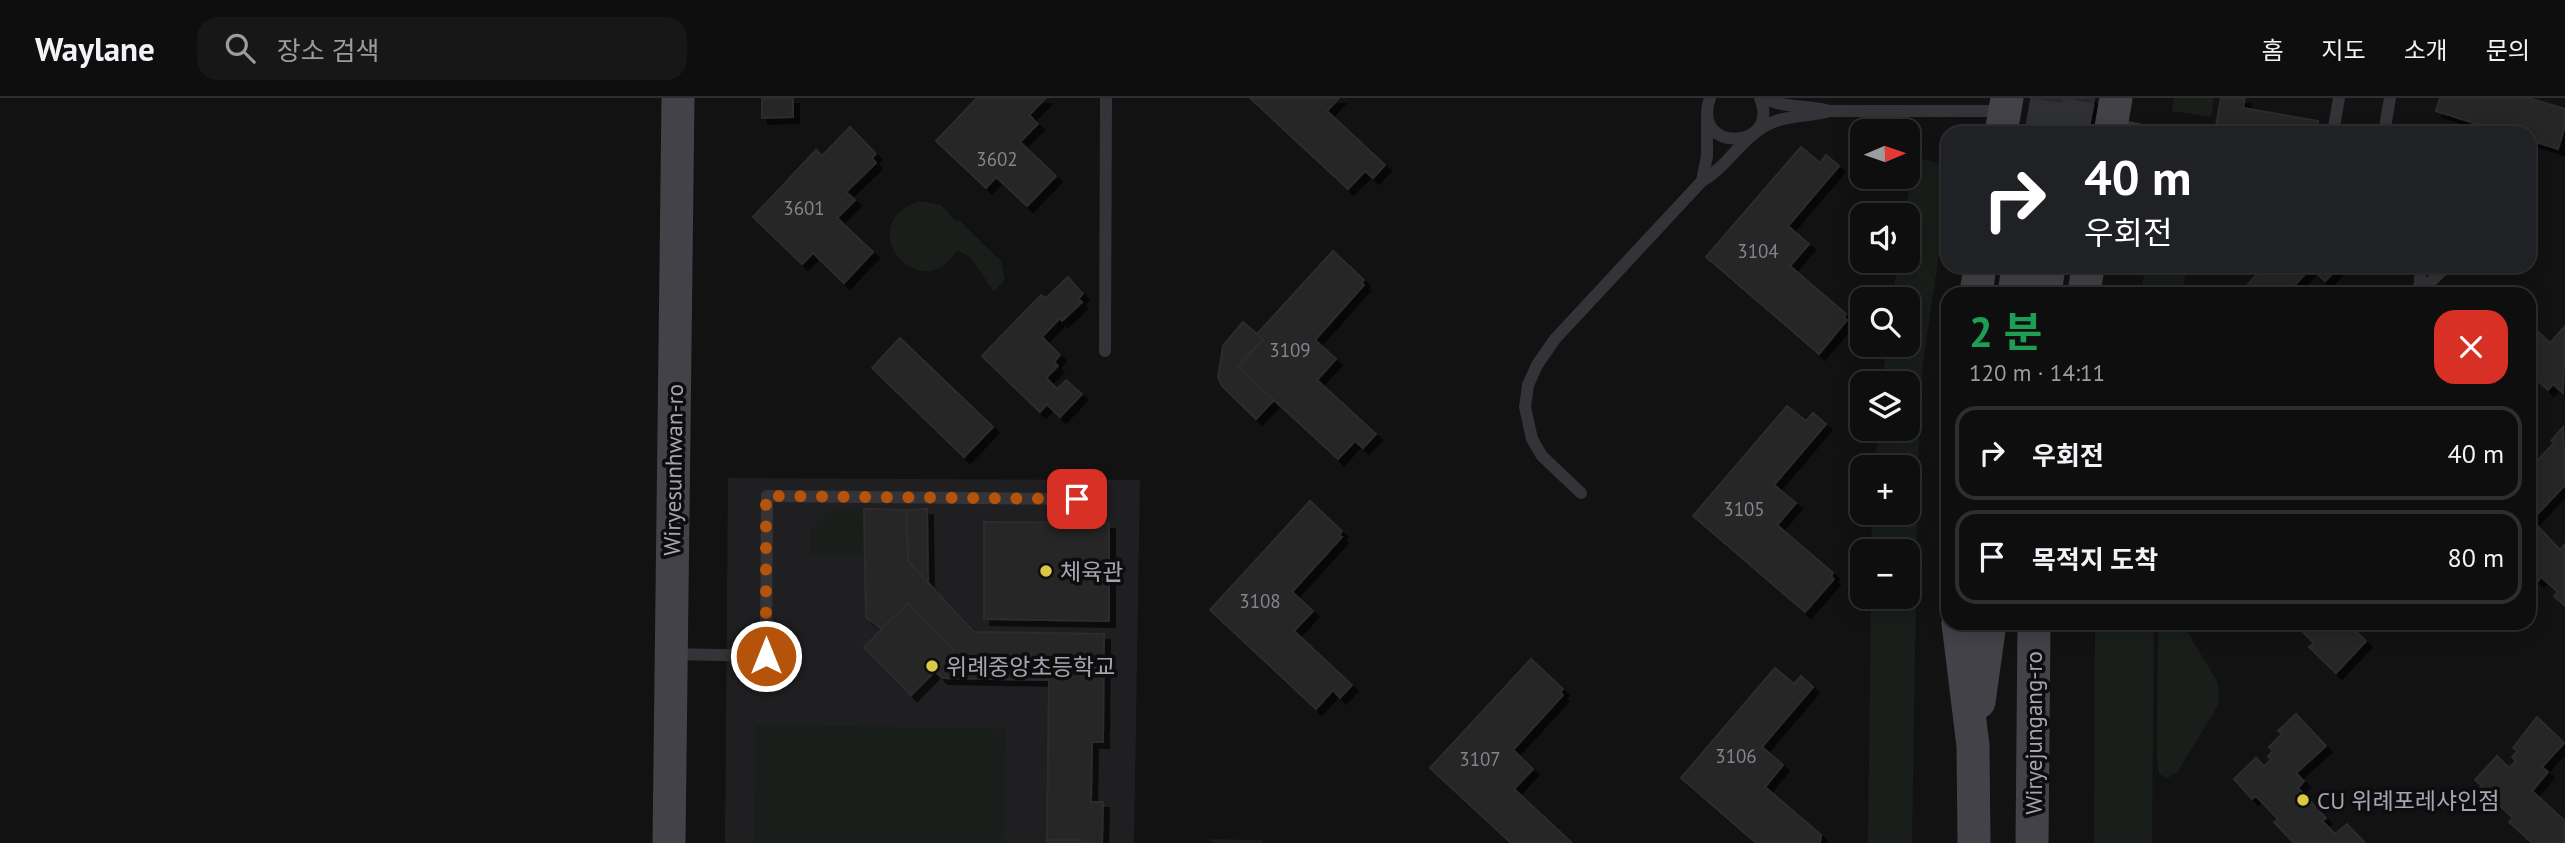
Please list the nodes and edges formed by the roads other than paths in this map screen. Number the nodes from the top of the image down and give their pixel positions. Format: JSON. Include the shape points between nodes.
{"nodes":[{"id":1,"x":678,"y":98,"type":"edge"},
{"id":2,"x":1106,"y":98,"type":"edge"},
{"id":3,"x":1708,"y":98,"type":"edge"},
{"id":4,"x":1762,"y":98,"type":"edge"},
{"id":5,"x":2339,"y":98,"type":"edge"},
{"id":6,"x":2390,"y":98,"type":"edge"},
{"id":7,"x":1830,"y":111,"type":"junction"},
{"id":8,"x":2005,"y":114,"type":"edge"},
{"id":9,"x":1707,"y":116,"type":"junction"},
{"id":10,"x":2113,"y":118,"type":"edge"},
{"id":11,"x":2136,"y":126,"type":"edge"},
{"id":12,"x":2334,"y":126,"type":"edge"},
{"id":13,"x":2385,"y":126,"type":"edge"},
{"id":14,"x":1752,"y":134,"type":"junction"},
{"id":15,"x":1702,"y":181,"type":"junction"},
{"id":16,"x":2441,"y":273,"type":"edge"},
{"id":17,"x":2426,"y":287,"type":"edge"},
{"id":18,"x":1105,"y":351,"type":"dead end"},
{"id":19,"x":1581,"y":493,"type":"dead end"},
{"id":20,"x":1077,"y":499,"type":"dead end"},
{"id":21,"x":1959,"y":630,"type":"edge"},
{"id":22,"x":1989,"y":630,"type":"edge"},
{"id":23,"x":2034,"y":630,"type":"edge"},
{"id":24,"x":671,"y":654,"type":"junction"},
{"id":25,"x":1973,"y":746,"type":"junction"},
{"id":26,"x":669,"y":843,"type":"edge"},
{"id":27,"x":1973,"y":843,"type":"edge"},
{"id":28,"x":2032,"y":843,"type":"edge"}],
"edges":[{"from":1,"to":24,"type":"street","name":"Wiryesunhwan-ro"},
{"from":2,"to":18,"type":"lane"},
{"from":3,"to":9,"type":"lane"},
{"from":4,"to":7,"type":"lane"},
{"from":4,"to":14,"type":"lane","via":[[1762,119]]},
{"from":5,"to":12,"type":"lane"},
{"from":6,"to":13,"type":"lane"},
{"from":7,"to":8,"type":"lane"},
{"from":7,"to":14,"type":"lane","via":[[1778,120]]},
{"from":9,"to":14,"type":"lane","via":[[1725,138]]},
{"from":9,"to":15,"type":"lane"},
{"from":10,"to":11,"type":"lane"},
{"from":14,"to":15,"type":"lane","via":[[1717,173]]},
{"from":15,"to":19,"type":"lane","via":[[1555,338],[1528,384],[1525,420],[1532,439],[1542,456]]},
{"from":16,"to":17,"type":"lane"},
{"from":20,"to":24,"type":"lane","via":[[766,496],[766,656]]},
{"from":21,"to":25,"type":"street","name":"Wiryejungang-ro"},
{"from":22,"to":25,"type":"street","name":"Wiryejungang-ro"},
{"from":23,"to":28,"type":"street","name":"Wiryejungang-ro"},
{"from":24,"to":26,"type":"street","name":"Wiryesunhwan-ro"},
{"from":25,"to":27,"type":"street","name":"Wiryejungang-ro"}]}
